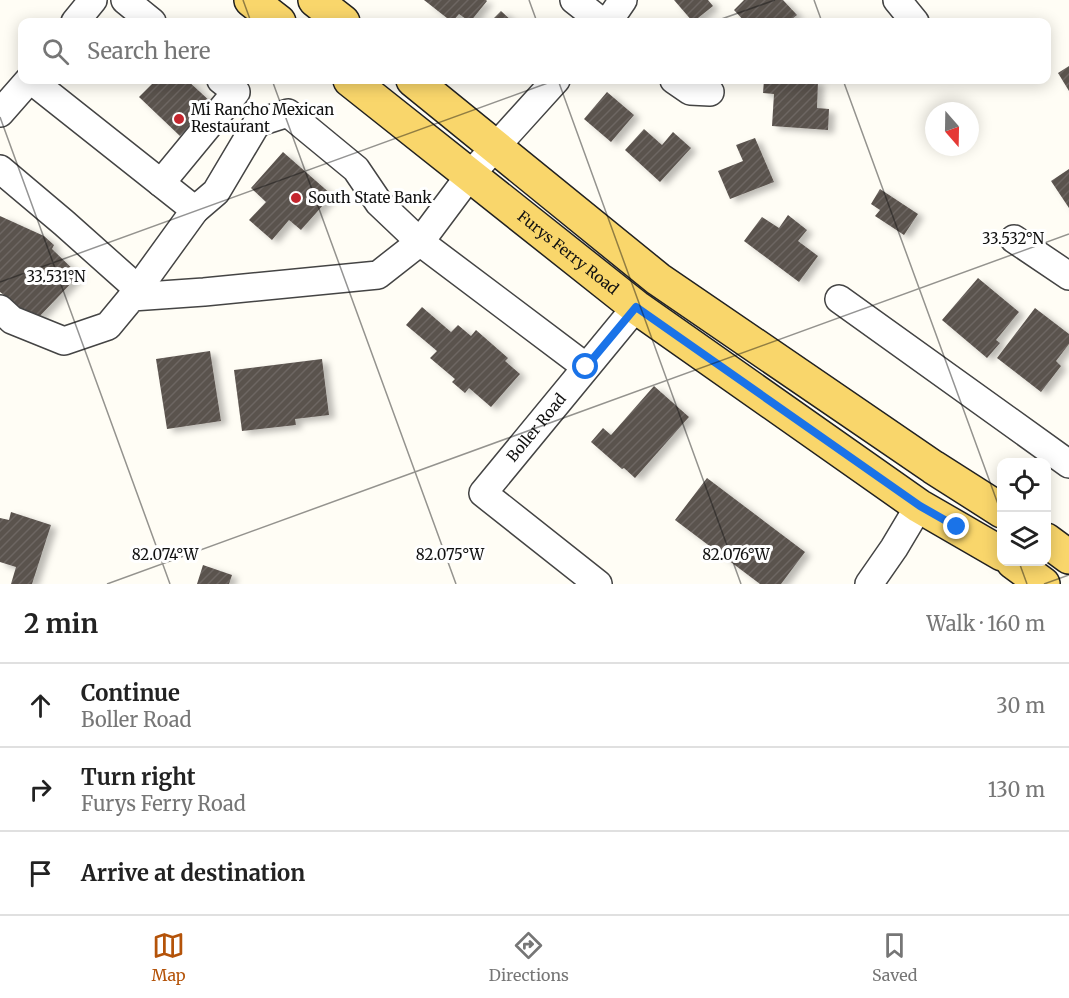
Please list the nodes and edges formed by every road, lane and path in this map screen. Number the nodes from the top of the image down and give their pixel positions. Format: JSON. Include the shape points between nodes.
{"nodes":[{"id":1,"x":93,"y":0,"type":"edge"},
{"id":2,"x":125,"y":0,"type":"edge"},
{"id":3,"x":251,"y":0,"type":"edge"},
{"id":4,"x":315,"y":0,"type":"edge"},
{"id":5,"x":574,"y":0,"type":"edge"},
{"id":6,"x":623,"y":0,"type":"edge"},
{"id":7,"x":897,"y":0,"type":"edge"},
{"id":8,"x":78,"y":18,"type":"edge"},
{"id":9,"x":147,"y":18,"type":"edge"},
{"id":10,"x":274,"y":18,"type":"edge"},
{"id":11,"x":338,"y":18,"type":"edge"},
{"id":12,"x":597,"y":18,"type":"edge"},
{"id":13,"x":611,"y":18,"type":"edge"},
{"id":14,"x":912,"y":18,"type":"edge"},
{"id":15,"x":26,"y":84,"type":"edge"},
{"id":16,"x":35,"y":84,"type":"edge"},
{"id":17,"x":226,"y":84,"type":"edge"},
{"id":18,"x":355,"y":84,"type":"edge"},
{"id":19,"x":418,"y":84,"type":"edge"},
{"id":20,"x":552,"y":84,"type":"edge"},
{"id":21,"x":680,"y":84,"type":"edge"},
{"id":22,"x":710,"y":92,"type":"dead end"},
{"id":23,"x":0,"y":113,"type":"edge"},
{"id":24,"x":495,"y":146,"type":"junction"},
{"id":25,"x":0,"y":169,"type":"edge"},
{"id":26,"x":470,"y":175,"type":"junction"},
{"id":27,"x":161,"y":183,"type":"junction"},
{"id":28,"x":195,"y":210,"type":"junction"},
{"id":29,"x":1014,"y":239,"type":"dead end"},
{"id":30,"x":420,"y":242,"type":"junction"},
{"id":31,"x":1069,"y":276,"type":"edge"},
{"id":32,"x":135,"y":293,"type":"junction"},
{"id":33,"x":839,"y":299,"type":"dead end"},
{"id":34,"x":636,"y":307,"type":"junction"},
{"id":35,"x":0,"y":309,"type":"edge"},
{"id":36,"x":586,"y":367,"type":"junction"},
{"id":37,"x":1056,"y":454,"type":"edge"},
{"id":38,"x":995,"y":498,"type":"edge"},
{"id":39,"x":920,"y":506,"type":"junction"},
{"id":40,"x":1051,"y":543,"type":"edge"},
{"id":41,"x":997,"y":551,"type":"edge"},
{"id":42,"x":1069,"y":557,"type":"edge"},
{"id":43,"x":1020,"y":566,"type":"edge"},
{"id":44,"x":598,"y":584,"type":"edge"},
{"id":45,"x":869,"y":584,"type":"edge"},
{"id":46,"x":1043,"y":584,"type":"edge"}],
"edges":[{"from":1,"to":8,"type":"street"},
{"from":2,"to":9,"type":"street"},
{"from":3,"to":10,"type":"main road"},
{"from":4,"to":11,"type":"main road"},
{"from":5,"to":12,"type":"street"},
{"from":6,"to":13,"type":"street"},
{"from":7,"to":14,"type":"street"},
{"from":15,"to":23,"type":"street"},
{"from":16,"to":27,"type":"street"},
{"from":17,"to":27,"type":"street","via":[[236,92]]},
{"from":18,"to":26,"type":"main road","name":"Furys Ferry Road"},
{"from":19,"to":24,"type":"main road"},
{"from":20,"to":24,"type":"street"},
{"from":21,"to":22,"type":"street","via":[[690,91]]},
{"from":24,"to":26,"type":"street"},
{"from":24,"to":38,"type":"main road","via":[[658,279]]},
{"from":25,"to":32,"type":"street","via":[[64,223]]},
{"from":26,"to":30,"type":"street"},
{"from":26,"to":34,"type":"main road","name":"Furys Ferry Road"},
{"from":27,"to":28,"type":"street"},
{"from":28,"to":30,"type":"street","via":[[216,192],[256,123],[288,113],[356,169],[379,203]]},
{"from":28,"to":32,"type":"street"},
{"from":29,"to":31,"type":"street"},
{"from":30,"to":32,"type":"street","via":[[378,275],[204,292]]},
{"from":30,"to":36,"type":"street"},
{"from":32,"to":35,"type":"street","via":[[108,326],[64,341],[12,320]]},
{"from":33,"to":37,"type":"street"},
{"from":34,"to":36,"type":"street","name":"Boller Road"},
{"from":34,"to":39,"type":"main road","name":"Furys Ferry Road"},
{"from":36,"to":44,"type":"street","name":"Boller Road","via":[[483,493]]},
{"from":39,"to":41,"type":"main road","name":"Furys Ferry Road"},
{"from":39,"to":45,"type":"street"},
{"from":40,"to":42,"type":"main road"},
{"from":43,"to":46,"type":"main road"}]}
